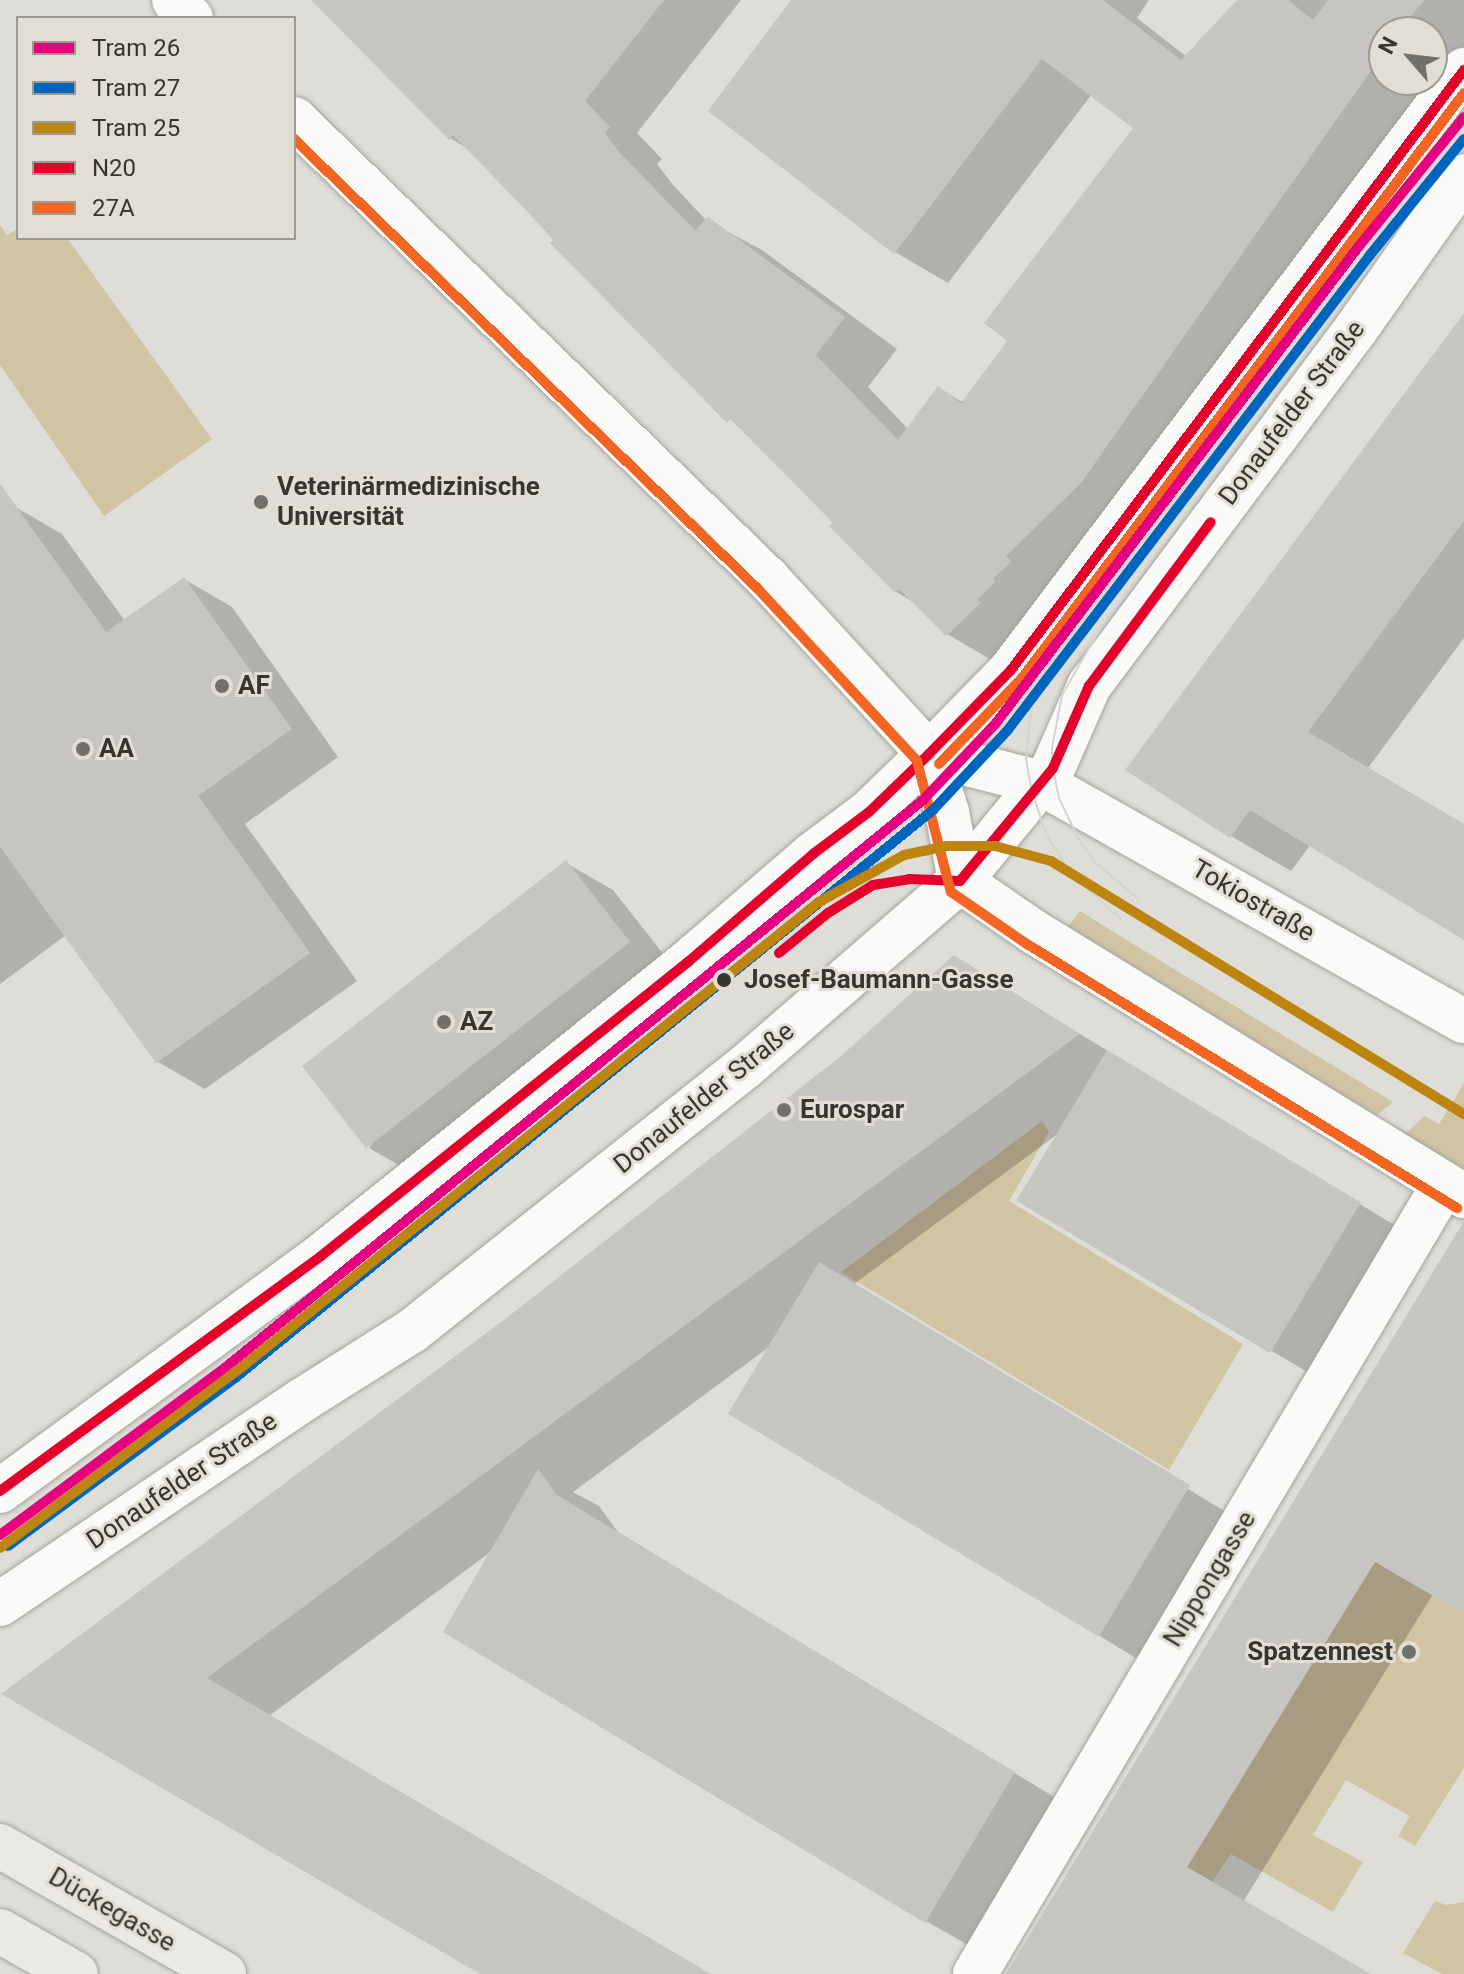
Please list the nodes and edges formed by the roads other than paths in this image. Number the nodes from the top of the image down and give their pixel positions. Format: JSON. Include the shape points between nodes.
{"nodes":[{"id":1,"x":1464,"y":70,"type":"edge"},
{"id":2,"x":296,"y":121,"type":"edge"},
{"id":3,"x":1464,"y":176,"type":"edge"},
{"id":4,"x":929,"y":754,"type":"junction"},
{"id":5,"x":1041,"y":783,"type":"junction"},
{"id":6,"x":960,"y":881,"type":"junction"},
{"id":7,"x":1464,"y":1021,"type":"edge"},
{"id":8,"x":1454,"y":1190,"type":"edge"},
{"id":9,"x":0,"y":1491,"type":"edge"},
{"id":10,"x":0,"y":1604,"type":"edge"},
{"id":11,"x":0,"y":1846,"type":"edge"},
{"id":12,"x":0,"y":1931,"type":"edge"},
{"id":13,"x":76,"y":1974,"type":"edge"},
{"id":14,"x":224,"y":1974,"type":"edge"},
{"id":15,"x":975,"y":1974,"type":"edge"}],
"edges":[{"from":1,"to":4,"type":"main road","via":[[1011,670]]},
{"from":2,"to":4,"type":"main road","via":[[768,579]]},
{"from":3,"to":5,"type":"main road","name":"Donaufelder Straße","via":[[1089,686],[1053,768]]},
{"from":4,"to":5,"type":"main road"},
{"from":4,"to":6,"type":"main road"},
{"from":4,"to":9,"type":"main road","via":[[869,812],[688,962],[321,1256]]},
{"from":5,"to":6,"type":"main road","name":"Donaufelder Straße"},
{"from":5,"to":7,"type":"main road","name":"Tokiostraße"},
{"from":6,"to":8,"type":"main road"},
{"from":6,"to":10,"type":"main road","name":"Donaufelder Straße","via":[[745,1067],[413,1330]]},
{"from":8,"to":15,"type":"main road","name":"Nippongasse"},
{"from":11,"to":14,"type":"main road","name":"Dückegasse"},
{"from":12,"to":13,"type":"main road"}]}
